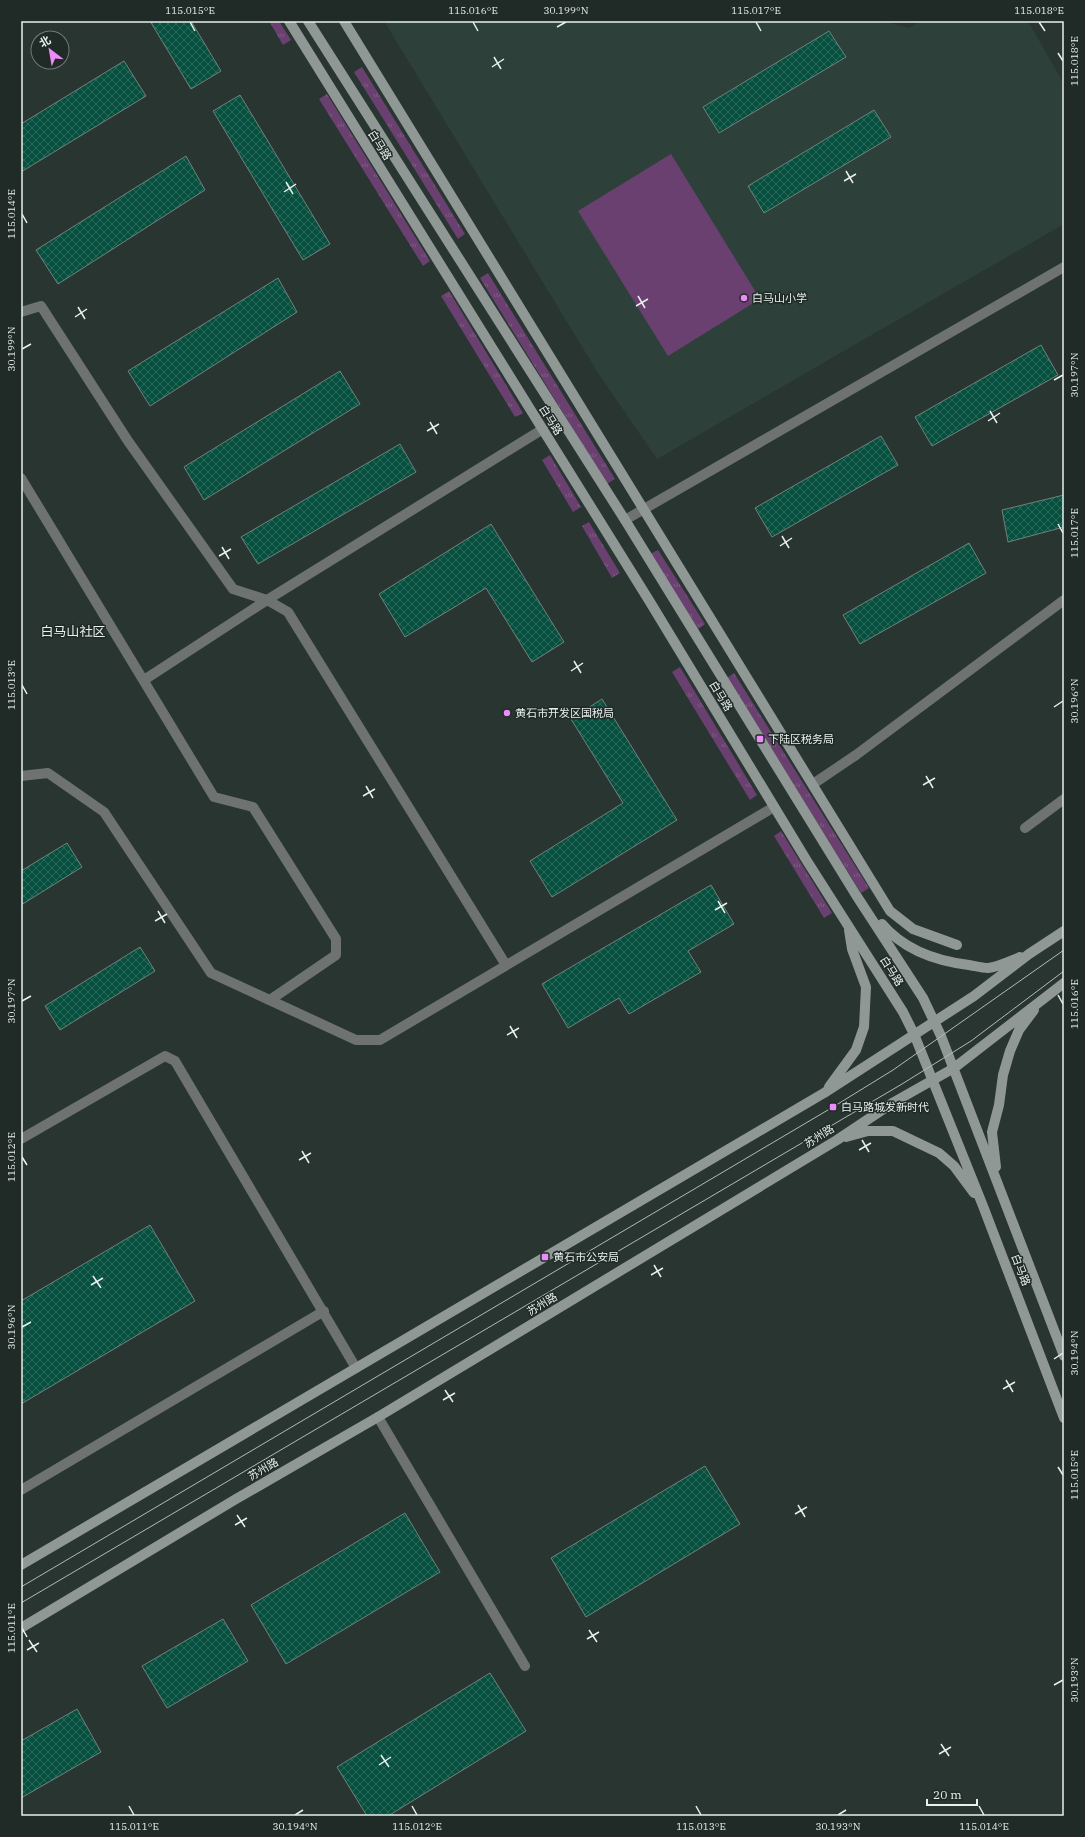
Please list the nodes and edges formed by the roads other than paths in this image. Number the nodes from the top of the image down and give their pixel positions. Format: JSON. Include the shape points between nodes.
{"nodes":[{"id":1,"x":289,"y":21,"type":"edge"},
{"id":2,"x":344,"y":21,"type":"edge"},
{"id":3,"x":310,"y":22,"type":"edge"},
{"id":4,"x":1064,"y":267,"type":"edge"},
{"id":5,"x":21,"y":312,"type":"edge"},
{"id":6,"x":543,"y":429,"type":"junction"},
{"id":7,"x":21,"y":478,"type":"edge"},
{"id":8,"x":644,"y":510,"type":"junction"},
{"id":9,"x":625,"y":520,"type":"junction"},
{"id":10,"x":267,"y":600,"type":"junction"},
{"id":11,"x":1064,"y":600,"type":"edge"},
{"id":12,"x":144,"y":680,"type":"junction"},
{"id":13,"x":21,"y":776,"type":"edge"},
{"id":14,"x":813,"y":784,"type":"junction"},
{"id":15,"x":1064,"y":799,"type":"edge"},
{"id":16,"x":774,"y":807,"type":"junction"},
{"id":17,"x":1025,"y":828,"type":"dead end"},
{"id":18,"x":856,"y":895,"type":"junction"},
{"id":19,"x":848,"y":924,"type":"junction"},
{"id":20,"x":1064,"y":931,"type":"edge"},
{"id":21,"x":957,"y":945,"type":"dead end"},
{"id":22,"x":1029,"y":954,"type":"junction"},
{"id":23,"x":506,"y":965,"type":"junction"},
{"id":24,"x":1064,"y":983,"type":"edge"},
{"id":25,"x":270,"y":1000,"type":"junction"},
{"id":26,"x":1042,"y":1000,"type":"junction"},
{"id":27,"x":935,"y":1020,"type":"junction"},
{"id":28,"x":914,"y":1034,"type":"junction"},
{"id":29,"x":954,"y":1068,"type":"junction"},
{"id":30,"x":932,"y":1079,"type":"junction"},
{"id":31,"x":824,"y":1093,"type":"junction"},
{"id":32,"x":21,"y":1139,"type":"edge"},
{"id":33,"x":837,"y":1140,"type":"junction"},
{"id":34,"x":1004,"y":1198,"type":"junction"},
{"id":35,"x":983,"y":1206,"type":"junction"},
{"id":36,"x":324,"y":1311,"type":"junction"},
{"id":37,"x":1064,"y":1356,"type":"edge"},
{"id":38,"x":356,"y":1368,"type":"junction"},
{"id":39,"x":378,"y":1417,"type":"junction"},
{"id":40,"x":1064,"y":1418,"type":"edge"},
{"id":41,"x":21,"y":1490,"type":"edge"},
{"id":42,"x":21,"y":1565,"type":"edge"},
{"id":43,"x":21,"y":1628,"type":"edge"},
{"id":44,"x":525,"y":1666,"type":"dead end"}],
"edges":[{"from":1,"to":6,"type":"street","name":"白马路"},
{"from":2,"to":8,"type":"street"},
{"from":3,"to":9,"type":"street","name":"白马路"},
{"from":4,"to":8,"type":"street"},
{"from":5,"to":10,"type":"street","via":[[41,306],[128,441],[233,589]]},
{"from":6,"to":10,"type":"street"},
{"from":6,"to":16,"type":"street","name":"白马路"},
{"from":7,"to":12,"type":"street"},
{"from":8,"to":9,"type":"street"},
{"from":8,"to":14,"type":"street"},
{"from":9,"to":18,"type":"street","name":"白马路"},
{"from":10,"to":12,"type":"street"},
{"from":10,"to":23,"type":"street","via":[[288,612]]},
{"from":11,"to":14,"type":"street","via":[[856,755]]},
{"from":12,"to":25,"type":"street","via":[[214,798],[253,807],[336,939],[336,955]]},
{"from":13,"to":25,"type":"street","via":[[48,773],[104,812],[211,973]]},
{"from":14,"to":21,"type":"street","via":[[890,911],[913,929]]},
{"from":15,"to":17,"type":"street"},
{"from":16,"to":19,"type":"street","name":"白马路"},
{"from":16,"to":23,"type":"street"},
{"from":18,"to":22,"type":"street","via":[[890,934],[931,957],[951,963],[988,968]]},
{"from":18,"to":27,"type":"street","name":"白马路"},
{"from":19,"to":28,"type":"street","name":"白马路"},
{"from":19,"to":31,"type":"street","via":[[852,948],[866,987],[864,1027],[856,1050]]},
{"from":20,"to":22,"type":"street"},
{"from":22,"to":27,"type":"street","via":[[974,996]]},
{"from":23,"to":25,"type":"street","via":[[380,1040],[356,1040]]},
{"from":24,"to":26,"type":"street","name":"苏州路"},
{"from":26,"to":29,"type":"street","name":"苏州路"},
{"from":26,"to":34,"type":"street","via":[[1019,1030],[1010,1051],[992,1132],[996,1166]]},
{"from":27,"to":28,"type":"street"},
{"from":27,"to":29,"type":"street","name":"白马路"},
{"from":28,"to":30,"type":"street","name":"白马路"},
{"from":28,"to":31,"type":"street"},
{"from":29,"to":30,"type":"street","name":"苏州路"},
{"from":29,"to":34,"type":"street","name":"白马路"},
{"from":30,"to":33,"type":"street","name":"苏州路"},
{"from":30,"to":35,"type":"street","name":"白马路"},
{"from":31,"to":38,"type":"street"},
{"from":32,"to":36,"type":"street","via":[[165,1056],[175,1061]]},
{"from":33,"to":35,"type":"street","via":[[868,1131],[893,1131],[939,1153],[954,1166]]},
{"from":33,"to":39,"type":"street","name":"苏州路"},
{"from":34,"to":37,"type":"street","name":"白马路"},
{"from":35,"to":40,"type":"street","name":"白马路"},
{"from":36,"to":38,"type":"street"},
{"from":36,"to":41,"type":"street"},
{"from":38,"to":42,"type":"street"},
{"from":39,"to":43,"type":"street","name":"苏州路"},
{"from":39,"to":44,"type":"street"}]}
